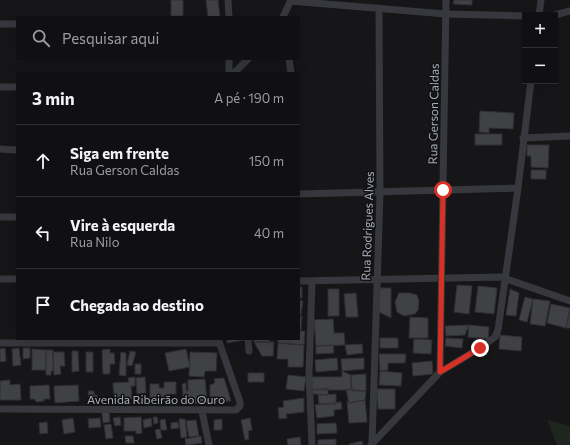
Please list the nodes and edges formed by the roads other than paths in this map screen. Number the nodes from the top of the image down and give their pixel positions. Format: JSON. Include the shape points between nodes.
{"nodes":[{"id":1,"x":228,"y":0,"type":"edge"},
{"id":2,"x":291,"y":0,"type":"edge"},
{"id":3,"x":446,"y":0,"type":"edge"},
{"id":4,"x":541,"y":0,"type":"edge"},
{"id":5,"x":379,"y":9,"type":"junction"},
{"id":6,"x":570,"y":11,"type":"edge"},
{"id":7,"x":539,"y":12,"type":"edge"},
{"id":8,"x":446,"y":14,"type":"junction"},
{"id":9,"x":558,"y":14,"type":"edge"},
{"id":10,"x":229,"y":16,"type":"edge"},
{"id":11,"x":284,"y":16,"type":"edge"},
{"id":12,"x":522,"y":16,"type":"edge"},
{"id":13,"x":0,"y":24,"type":"edge"},
{"id":14,"x":16,"y":24,"type":"edge"},
{"id":15,"x":229,"y":60,"type":"edge"},
{"id":16,"x":247,"y":60,"type":"edge"},
{"id":17,"x":289,"y":60,"type":"edge"},
{"id":18,"x":230,"y":72,"type":"edge"},
{"id":19,"x":235,"y":72,"type":"edge"},
{"id":20,"x":291,"y":72,"type":"edge"},
{"id":21,"x":531,"y":84,"type":"edge"},
{"id":22,"x":0,"y":87,"type":"edge"},
{"id":23,"x":16,"y":87,"type":"edge"},
{"id":24,"x":570,"y":136,"type":"edge"},
{"id":25,"x":523,"y":138,"type":"junction"},
{"id":26,"x":0,"y":150,"type":"edge"},
{"id":27,"x":16,"y":150,"type":"edge"},
{"id":28,"x":518,"y":188,"type":"junction"},
{"id":29,"x":443,"y":190,"type":"junction"},
{"id":30,"x":380,"y":192,"type":"junction"},
{"id":31,"x":300,"y":194,"type":"edge"},
{"id":32,"x":0,"y":217,"type":"edge"},
{"id":33,"x":16,"y":217,"type":"edge"},
{"id":34,"x":506,"y":278,"type":"junction"},
{"id":35,"x":0,"y":279,"type":"edge"},
{"id":36,"x":16,"y":279,"type":"edge"},
{"id":37,"x":441,"y":280,"type":"junction"},
{"id":38,"x":300,"y":281,"type":"edge"},
{"id":39,"x":376,"y":281,"type":"junction"},
{"id":40,"x":312,"y":282,"type":"junction"},
{"id":41,"x":570,"y":301,"type":"edge"},
{"id":42,"x":248,"y":340,"type":"edge"},
{"id":43,"x":219,"y":341,"type":"edge"},
{"id":44,"x":0,"y":343,"type":"edge"},
{"id":45,"x":249,"y":351,"type":"dead end"},
{"id":46,"x":440,"y":372,"type":"junction"},
{"id":47,"x":0,"y":409,"type":"edge"},
{"id":48,"x":202,"y":411,"type":"junction"},
{"id":49,"x":209,"y":445,"type":"edge"},
{"id":50,"x":312,"y":445,"type":"edge"},
{"id":51,"x":371,"y":445,"type":"edge"}],
"edges":[{"from":1,"to":10,"type":"street"},
{"from":2,"to":5,"type":"street"},
{"from":2,"to":11,"type":"street"},
{"from":3,"to":8,"type":"street","name":"Rua Gerson Caldas"},
{"from":4,"to":7,"type":"street"},
{"from":5,"to":8,"type":"street"},
{"from":5,"to":30,"type":"street","name":"Rua Rodrigues Alves"},
{"from":6,"to":9,"type":"street"},
{"from":8,"to":12,"type":"street"},
{"from":8,"to":29,"type":"street","name":"Rua Gerson Caldas"},
{"from":13,"to":14,"type":"street"},
{"from":15,"to":18,"type":"street"},
{"from":16,"to":19,"type":"street"},
{"from":17,"to":20,"type":"street"},
{"from":21,"to":25,"type":"street"},
{"from":22,"to":23,"type":"street"},
{"from":24,"to":25,"type":"street"},
{"from":25,"to":28,"type":"street"},
{"from":26,"to":27,"type":"street"},
{"from":28,"to":29,"type":"street"},
{"from":28,"to":34,"type":"street"},
{"from":29,"to":30,"type":"street"},
{"from":29,"to":37,"type":"street","name":"Rua Gerson Caldas"},
{"from":30,"to":31,"type":"street"},
{"from":30,"to":39,"type":"street","name":"Rua Rodrigues Alves"},
{"from":32,"to":33,"type":"street"},
{"from":34,"to":37,"type":"street"},
{"from":34,"to":41,"type":"street"},
{"from":34,"to":46,"type":"street","via":[[495,337]]},
{"from":35,"to":36,"type":"street"},
{"from":37,"to":39,"type":"street"},
{"from":37,"to":46,"type":"street","name":"Rua Gerson Caldas"},
{"from":38,"to":40,"type":"street"},
{"from":39,"to":40,"type":"street"},
{"from":39,"to":51,"type":"street","name":"Rua Rodrigues Alves"},
{"from":40,"to":50,"type":"street","via":[[309,374]]},
{"from":42,"to":45,"type":"street"},
{"from":43,"to":44,"type":"street"},
{"from":43,"to":48,"type":"street","name":"Avenida Ribeirão do Ouro","via":[[240,406],[236,410]]},
{"from":46,"to":51,"type":"street"},
{"from":47,"to":48,"type":"street","name":"Avenida Ribeirão do Ouro"},
{"from":48,"to":49,"type":"street"}]}
